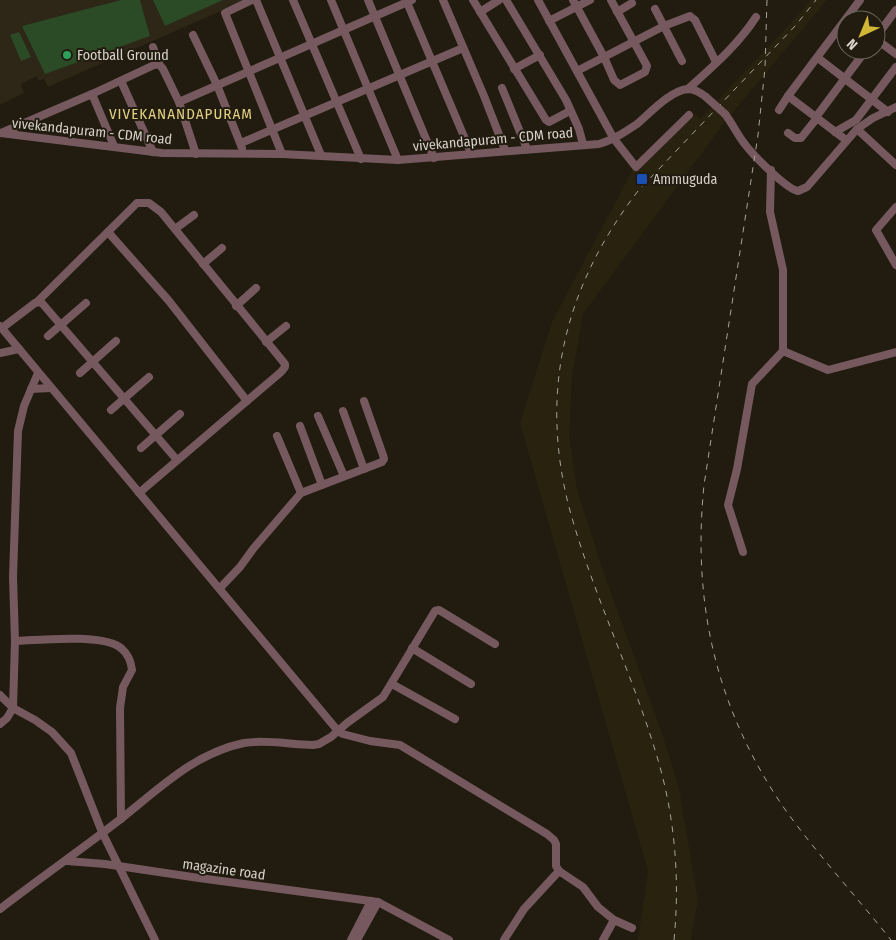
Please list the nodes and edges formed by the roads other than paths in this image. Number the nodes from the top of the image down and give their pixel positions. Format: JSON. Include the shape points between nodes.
{"nodes":[{"id":1,"x":254,"y":0,"type":"edge"},
{"id":2,"x":293,"y":0,"type":"edge"},
{"id":3,"x":331,"y":0,"type":"edge"},
{"id":4,"x":368,"y":0,"type":"edge"},
{"id":5,"x":443,"y":0,"type":"edge"},
{"id":6,"x":473,"y":0,"type":"edge"},
{"id":7,"x":499,"y":0,"type":"edge"},
{"id":8,"x":506,"y":0,"type":"edge"},
{"id":9,"x":538,"y":0,"type":"edge"},
{"id":10,"x":590,"y":0,"type":"edge"},
{"id":11,"x":611,"y":0,"type":"edge"},
{"id":12,"x":408,"y":1,"type":"edge"},
{"id":13,"x":632,"y":3,"type":"dead end"},
{"id":14,"x":575,"y":4,"type":"edge"},
{"id":15,"x":655,"y":9,"type":"dead end"},
{"id":16,"x":896,"y":10,"type":"edge"},
{"id":17,"x":480,"y":12,"type":"junction"},
{"id":18,"x":617,"y":12,"type":"junction"},
{"id":19,"x":375,"y":16,"type":"junction"},
{"id":20,"x":756,"y":18,"type":"dead end"},
{"id":21,"x":549,"y":21,"type":"junction"},
{"id":22,"x":886,"y":24,"type":"edge"},
{"id":23,"x":664,"y":26,"type":"junction"},
{"id":24,"x":344,"y":29,"type":"junction"},
{"id":25,"x":193,"y":35,"type":"dead end"},
{"id":26,"x":836,"y":35,"type":"edge"},
{"id":27,"x":634,"y":42,"type":"junction"},
{"id":28,"x":312,"y":44,"type":"junction"},
{"id":29,"x":886,"y":46,"type":"edge"},
{"id":30,"x":153,"y":48,"type":"dead end"},
{"id":31,"x":463,"y":48,"type":"junction"},
{"id":32,"x":896,"y":54,"type":"edge"},
{"id":33,"x":540,"y":55,"type":"junction"},
{"id":34,"x":604,"y":57,"type":"junction"},
{"id":35,"x":280,"y":58,"type":"junction"},
{"id":36,"x":818,"y":58,"type":"junction"},
{"id":37,"x":682,"y":60,"type":"dead end"},
{"id":38,"x":858,"y":60,"type":"edge"},
{"id":39,"x":432,"y":62,"type":"junction"},
{"id":40,"x":716,"y":62,"type":"junction"},
{"id":41,"x":159,"y":64,"type":"junction"},
{"id":42,"x":896,"y":67,"type":"edge"},
{"id":43,"x":514,"y":69,"type":"junction"},
{"id":44,"x":250,"y":70,"type":"junction"},
{"id":45,"x":577,"y":71,"type":"junction"},
{"id":46,"x":400,"y":76,"type":"junction"},
{"id":47,"x":845,"y":78,"type":"junction"},
{"id":48,"x":121,"y":81,"type":"junction"},
{"id":49,"x":217,"y":85,"type":"junction"},
{"id":50,"x":369,"y":88,"type":"junction"},
{"id":51,"x":502,"y":88,"type":"dead end"},
{"id":52,"x":688,"y":89,"type":"junction"},
{"id":53,"x":92,"y":94,"type":"junction"},
{"id":54,"x":788,"y":96,"type":"junction"},
{"id":55,"x":872,"y":98,"type":"junction"},
{"id":56,"x":179,"y":102,"type":"junction"},
{"id":57,"x":338,"y":102,"type":"junction"},
{"id":58,"x":896,"y":107,"type":"edge"},
{"id":59,"x":779,"y":110,"type":"dead end"},
{"id":60,"x":570,"y":111,"type":"junction"},
{"id":61,"x":888,"y":112,"type":"junction"},
{"id":62,"x":306,"y":115,"type":"junction"},
{"id":63,"x":689,"y":115,"type":"dead end"},
{"id":64,"x":816,"y":118,"type":"junction"},
{"id":65,"x":273,"y":129,"type":"junction"},
{"id":66,"x":857,"y":129,"type":"junction"},
{"id":67,"x":835,"y":132,"type":"junction"},
{"id":68,"x":0,"y":133,"type":"edge"},
{"id":69,"x":788,"y":133,"type":"dead end"},
{"id":70,"x":614,"y":139,"type":"junction"},
{"id":71,"x":846,"y":140,"type":"junction"},
{"id":72,"x":241,"y":143,"type":"junction"},
{"id":73,"x":583,"y":144,"type":"junction"},
{"id":74,"x":114,"y":146,"type":"junction"},
{"id":75,"x":527,"y":149,"type":"junction"},
{"id":76,"x":505,"y":150,"type":"junction"},
{"id":77,"x":153,"y":152,"type":"junction"},
{"id":78,"x":244,"y":153,"type":"junction"},
{"id":79,"x":471,"y":153,"type":"junction"},
{"id":80,"x":196,"y":154,"type":"junction"},
{"id":81,"x":282,"y":154,"type":"junction"},
{"id":82,"x":321,"y":155,"type":"junction"},
{"id":83,"x":434,"y":158,"type":"junction"},
{"id":84,"x":361,"y":159,"type":"junction"},
{"id":85,"x":398,"y":160,"type":"junction"},
{"id":86,"x":896,"y":165,"type":"edge"},
{"id":87,"x":770,"y":170,"type":"junction"},
{"id":88,"x":896,"y":207,"type":"edge"},
{"id":89,"x":194,"y":215,"type":"dead end"},
{"id":90,"x":175,"y":229,"type":"junction"},
{"id":91,"x":108,"y":232,"type":"junction"},
{"id":92,"x":222,"y":248,"type":"dead end"},
{"id":93,"x":203,"y":264,"type":"junction"},
{"id":94,"x":896,"y":265,"type":"edge"},
{"id":95,"x":256,"y":288,"type":"dead end"},
{"id":96,"x":37,"y":302,"type":"junction"},
{"id":97,"x":86,"y":303,"type":"dead end"},
{"id":98,"x":236,"y":306,"type":"junction"},
{"id":99,"x":60,"y":325,"type":"junction"},
{"id":100,"x":286,"y":326,"type":"dead end"},
{"id":101,"x":1,"y":327,"type":"edge"},
{"id":102,"x":48,"y":336,"type":"dead end"},
{"id":103,"x":116,"y":341,"type":"dead end"},
{"id":104,"x":266,"y":342,"type":"junction"},
{"id":105,"x":19,"y":349,"type":"junction"},
{"id":106,"x":783,"y":352,"type":"junction"},
{"id":107,"x":896,"y":352,"type":"edge"},
{"id":108,"x":0,"y":353,"type":"edge"},
{"id":109,"x":92,"y":362,"type":"junction"},
{"id":110,"x":38,"y":373,"type":"junction"},
{"id":111,"x":80,"y":374,"type":"dead end"},
{"id":112,"x":149,"y":377,"type":"dead end"},
{"id":113,"x":51,"y":388,"type":"junction"},
{"id":114,"x":31,"y":389,"type":"junction"},
{"id":115,"x":124,"y":399,"type":"junction"},
{"id":116,"x":247,"y":401,"type":"junction"},
{"id":117,"x":364,"y":401,"type":"dead end"},
{"id":118,"x":111,"y":410,"type":"dead end"},
{"id":119,"x":343,"y":411,"type":"dead end"},
{"id":120,"x":180,"y":414,"type":"dead end"},
{"id":121,"x":318,"y":416,"type":"dead end"},
{"id":122,"x":300,"y":426,"type":"dead end"},
{"id":123,"x":156,"y":435,"type":"junction"},
{"id":124,"x":276,"y":436,"type":"dead end"},
{"id":125,"x":141,"y":448,"type":"dead end"},
{"id":126,"x":178,"y":460,"type":"junction"},
{"id":127,"x":364,"y":469,"type":"junction"},
{"id":128,"x":344,"y":476,"type":"junction"},
{"id":129,"x":322,"y":485,"type":"junction"},
{"id":130,"x":140,"y":493,"type":"junction"},
{"id":131,"x":301,"y":493,"type":"junction"},
{"id":132,"x":743,"y":552,"type":"dead end"},
{"id":133,"x":220,"y":588,"type":"junction"},
{"id":134,"x":15,"y":641,"type":"junction"},
{"id":135,"x":495,"y":644,"type":"dead end"},
{"id":136,"x":412,"y":648,"type":"junction"},
{"id":137,"x":392,"y":684,"type":"junction"},
{"id":138,"x":471,"y":684,"type":"dead end"},
{"id":139,"x":0,"y":696,"type":"edge"},
{"id":140,"x":13,"y":708,"type":"junction"},
{"id":141,"x":455,"y":719,"type":"dead end"},
{"id":142,"x":0,"y":724,"type":"edge"},
{"id":143,"x":338,"y":731,"type":"junction"},
{"id":144,"x":121,"y":818,"type":"junction"},
{"id":145,"x":102,"y":832,"type":"junction"},
{"id":146,"x":67,"y":860,"type":"junction"},
{"id":147,"x":118,"y":867,"type":"junction"},
{"id":148,"x":559,"y":871,"type":"junction"},
{"id":149,"x":375,"y":901,"type":"junction"},
{"id":150,"x":0,"y":909,"type":"edge"},
{"id":151,"x":614,"y":920,"type":"junction"},
{"id":152,"x":632,"y":928,"type":"dead end"},
{"id":153,"x":155,"y":940,"type":"edge"},
{"id":154,"x":350,"y":940,"type":"edge"},
{"id":155,"x":356,"y":940,"type":"edge"},
{"id":156,"x":449,"y":940,"type":"edge"},
{"id":157,"x":504,"y":940,"type":"edge"},
{"id":158,"x":603,"y":940,"type":"edge"}],
"edges":[{"from":1,"to":35,"type":"street"},
{"from":1,"to":44,"type":"street","via":[[225,13]]},
{"from":2,"to":28,"type":"street"},
{"from":3,"to":24,"type":"street"},
{"from":4,"to":19,"type":"street"},
{"from":5,"to":31,"type":"street"},
{"from":6,"to":17,"type":"street"},
{"from":7,"to":17,"type":"street"},
{"from":8,"to":33,"type":"street"},
{"from":9,"to":21,"type":"street"},
{"from":10,"to":14,"type":"street"},
{"from":11,"to":18,"type":"street"},
{"from":12,"to":19,"type":"street"},
{"from":12,"to":39,"type":"street"},
{"from":13,"to":18,"type":"street"},
{"from":14,"to":21,"type":"street"},
{"from":14,"to":34,"type":"street"},
{"from":15,"to":23,"type":"street"},
{"from":16,"to":22,"type":"street"},
{"from":17,"to":43,"type":"street"},
{"from":18,"to":27,"type":"street"},
{"from":19,"to":24,"type":"street"},
{"from":19,"to":46,"type":"street"},
{"from":20,"to":40,"type":"street","name":"vivekandapuram - CDM road"},
{"from":21,"to":45,"type":"street"},
{"from":23,"to":27,"type":"street"},
{"from":23,"to":37,"type":"street"},
{"from":23,"to":40,"type":"street","via":[[692,16]]},
{"from":24,"to":28,"type":"street"},
{"from":24,"to":50,"type":"street"},
{"from":25,"to":49,"type":"street"},
{"from":26,"to":36,"type":"street"},
{"from":27,"to":34,"type":"street"},
{"from":27,"to":34,"type":"street","via":[[647,66],[623,84],[614,80]]},
{"from":28,"to":35,"type":"street"},
{"from":28,"to":57,"type":"street"},
{"from":29,"to":32,"type":"street"},
{"from":30,"to":41,"type":"street"},
{"from":31,"to":39,"type":"street"},
{"from":31,"to":76,"type":"street"},
{"from":33,"to":43,"type":"street"},
{"from":33,"to":60,"type":"street"},
{"from":34,"to":45,"type":"street"},
{"from":35,"to":44,"type":"street"},
{"from":35,"to":62,"type":"street"},
{"from":36,"to":47,"type":"street"},
{"from":36,"to":54,"type":"street"},
{"from":38,"to":47,"type":"street"},
{"from":39,"to":46,"type":"street"},
{"from":39,"to":79,"type":"street"},
{"from":40,"to":52,"type":"street","name":"vivekandapuram - CDM road"},
{"from":41,"to":48,"type":"street"},
{"from":41,"to":56,"type":"street"},
{"from":42,"to":55,"type":"street"},
{"from":43,"to":60,"type":"street","via":[[546,120],[549,122]]},
{"from":44,"to":49,"type":"street"},
{"from":44,"to":65,"type":"street"},
{"from":45,"to":70,"type":"street"},
{"from":46,"to":50,"type":"street"},
{"from":46,"to":83,"type":"street"},
{"from":47,"to":55,"type":"street"},
{"from":47,"to":64,"type":"street"},
{"from":48,"to":53,"type":"street"},
{"from":48,"to":77,"type":"street"},
{"from":49,"to":56,"type":"street"},
{"from":49,"to":72,"type":"street"},
{"from":50,"to":57,"type":"street"},
{"from":50,"to":85,"type":"street"},
{"from":51,"to":75,"type":"street"},
{"from":52,"to":70,"type":"street","name":"vivekandapuram - CDM road","via":[[665,100]]},
{"from":52,"to":87,"type":"street","bridge":true,"via":[[699,92],[725,114],[743,142]]},
{"from":53,"to":68,"type":"street"},
{"from":53,"to":74,"type":"street"},
{"from":54,"to":59,"type":"street"},
{"from":54,"to":64,"type":"street"},
{"from":55,"to":61,"type":"street"},
{"from":55,"to":67,"type":"street","via":[[852,123]]},
{"from":56,"to":80,"type":"street"},
{"from":57,"to":62,"type":"street"},
{"from":57,"to":84,"type":"street"},
{"from":58,"to":61,"type":"street"},
{"from":60,"to":73,"type":"street"},
{"from":61,"to":66,"type":"street"},
{"from":62,"to":65,"type":"street"},
{"from":62,"to":82,"type":"street"},
{"from":63,"to":70,"type":"street","via":[[636,167]]},
{"from":64,"to":67,"type":"street"},
{"from":64,"to":69,"type":"street","via":[[800,138]]},
{"from":65,"to":72,"type":"street"},
{"from":65,"to":81,"type":"street"},
{"from":66,"to":71,"type":"street"},
{"from":66,"to":86,"type":"street"},
{"from":67,"to":71,"type":"street"},
{"from":68,"to":74,"type":"street","name":"vivekandapuram - CDM road"},
{"from":70,"to":73,"type":"street","name":"vivekandapuram - CDM road","via":[[599,144]]},
{"from":71,"to":87,"type":"street","via":[[802,191],[793,191]]},
{"from":72,"to":78,"type":"street"},
{"from":73,"to":75,"type":"street","name":"vivekandapuram - CDM road"},
{"from":74,"to":77,"type":"street","name":"vivekandapuram - CDM road"},
{"from":75,"to":76,"type":"street","name":"vivekandapuram - CDM road"},
{"from":76,"to":79,"type":"street","name":"vivekandapuram - CDM road"},
{"from":77,"to":80,"type":"street","name":"vivekandapuram - CDM road"},
{"from":78,"to":80,"type":"street","name":"vivekandapuram - CDM road"},
{"from":78,"to":81,"type":"street","name":"vivekandapuram - CDM road"},
{"from":79,"to":83,"type":"street","name":"vivekandapuram - CDM road"},
{"from":81,"to":82,"type":"street","name":"vivekandapuram - CDM road"},
{"from":82,"to":84,"type":"street","name":"vivekandapuram - CDM road"},
{"from":83,"to":85,"type":"street","name":"vivekandapuram - CDM road"},
{"from":84,"to":85,"type":"street","name":"vivekandapuram - CDM road"},
{"from":87,"to":106,"type":"street","via":[[770,212],[783,270]]},
{"from":88,"to":94,"type":"street","via":[[876,230]]},
{"from":89,"to":90,"type":"street"},
{"from":90,"to":91,"type":"street","via":[[149,203],[137,203]]},
{"from":90,"to":93,"type":"street"},
{"from":91,"to":96,"type":"street"},
{"from":91,"to":116,"type":"street","via":[[169,302]]},
{"from":92,"to":93,"type":"street"},
{"from":93,"to":98,"type":"street"},
{"from":95,"to":98,"type":"street"},
{"from":96,"to":99,"type":"street","via":[[41,302]]},
{"from":96,"to":101,"type":"street"},
{"from":97,"to":99,"type":"street"},
{"from":98,"to":104,"type":"street"},
{"from":99,"to":102,"type":"street"},
{"from":99,"to":109,"type":"street"},
{"from":100,"to":104,"type":"street"},
{"from":101,"to":105,"type":"street"},
{"from":103,"to":109,"type":"street"},
{"from":104,"to":116,"type":"street","via":[[285,367]]},
{"from":105,"to":108,"type":"street"},
{"from":105,"to":110,"type":"street"},
{"from":106,"to":107,"type":"street","via":[[828,370]]},
{"from":106,"to":132,"type":"street","via":[[752,384],[728,505]]},
{"from":109,"to":111,"type":"street"},
{"from":109,"to":115,"type":"street"},
{"from":110,"to":113,"type":"street"},
{"from":110,"to":114,"type":"street"},
{"from":112,"to":115,"type":"street"},
{"from":113,"to":114,"type":"street"},
{"from":113,"to":130,"type":"street"},
{"from":114,"to":134,"type":"street","via":[[18,430],[13,577]]},
{"from":115,"to":118,"type":"street"},
{"from":115,"to":123,"type":"street"},
{"from":116,"to":126,"type":"street"},
{"from":117,"to":127,"type":"street","via":[[384,458],[382,462]]},
{"from":119,"to":127,"type":"street"},
{"from":120,"to":123,"type":"street"},
{"from":121,"to":128,"type":"street"},
{"from":122,"to":129,"type":"street"},
{"from":123,"to":125,"type":"street"},
{"from":123,"to":126,"type":"street"},
{"from":124,"to":131,"type":"street"},
{"from":126,"to":130,"type":"street"},
{"from":127,"to":128,"type":"street"},
{"from":128,"to":129,"type":"street"},
{"from":129,"to":131,"type":"street"},
{"from":130,"to":133,"type":"street"},
{"from":131,"to":133,"type":"street"},
{"from":133,"to":143,"type":"street"},
{"from":134,"to":140,"type":"street"},
{"from":134,"to":144,"type":"street","via":[[106,641],[123,649],[128,656],[132,670],[123,688],[120,708]]},
{"from":135,"to":136,"type":"street","via":[[440,610],[432,614]]},
{"from":136,"to":137,"type":"street"},
{"from":136,"to":138,"type":"street"},
{"from":137,"to":141,"type":"street"},
{"from":137,"to":143,"type":"street","via":[[379,702]]},
{"from":139,"to":140,"type":"street"},
{"from":140,"to":142,"type":"street"},
{"from":140,"to":145,"type":"street","via":[[52,732],[71,754]]},
{"from":143,"to":144,"type":"street","via":[[319,744],[245,743],[213,753],[183,770]]},
{"from":143,"to":148,"type":"street","via":[[400,746],[547,834],[556,844]]},
{"from":144,"to":145,"type":"street"},
{"from":145,"to":146,"type":"street"},
{"from":145,"to":147,"type":"street"},
{"from":146,"to":147,"type":"street","name":"magazine road"},
{"from":146,"to":150,"type":"street"},
{"from":147,"to":149,"type":"street","name":"magazine road"},
{"from":147,"to":153,"type":"street"},
{"from":148,"to":151,"type":"street","via":[[583,887],[598,907]]},
{"from":148,"to":157,"type":"street","via":[[524,909]]},
{"from":149,"to":154,"type":"street"},
{"from":149,"to":155,"type":"street"},
{"from":149,"to":156,"type":"street","name":"magazine road"},
{"from":151,"to":152,"type":"street"},
{"from":151,"to":158,"type":"street"}]}
